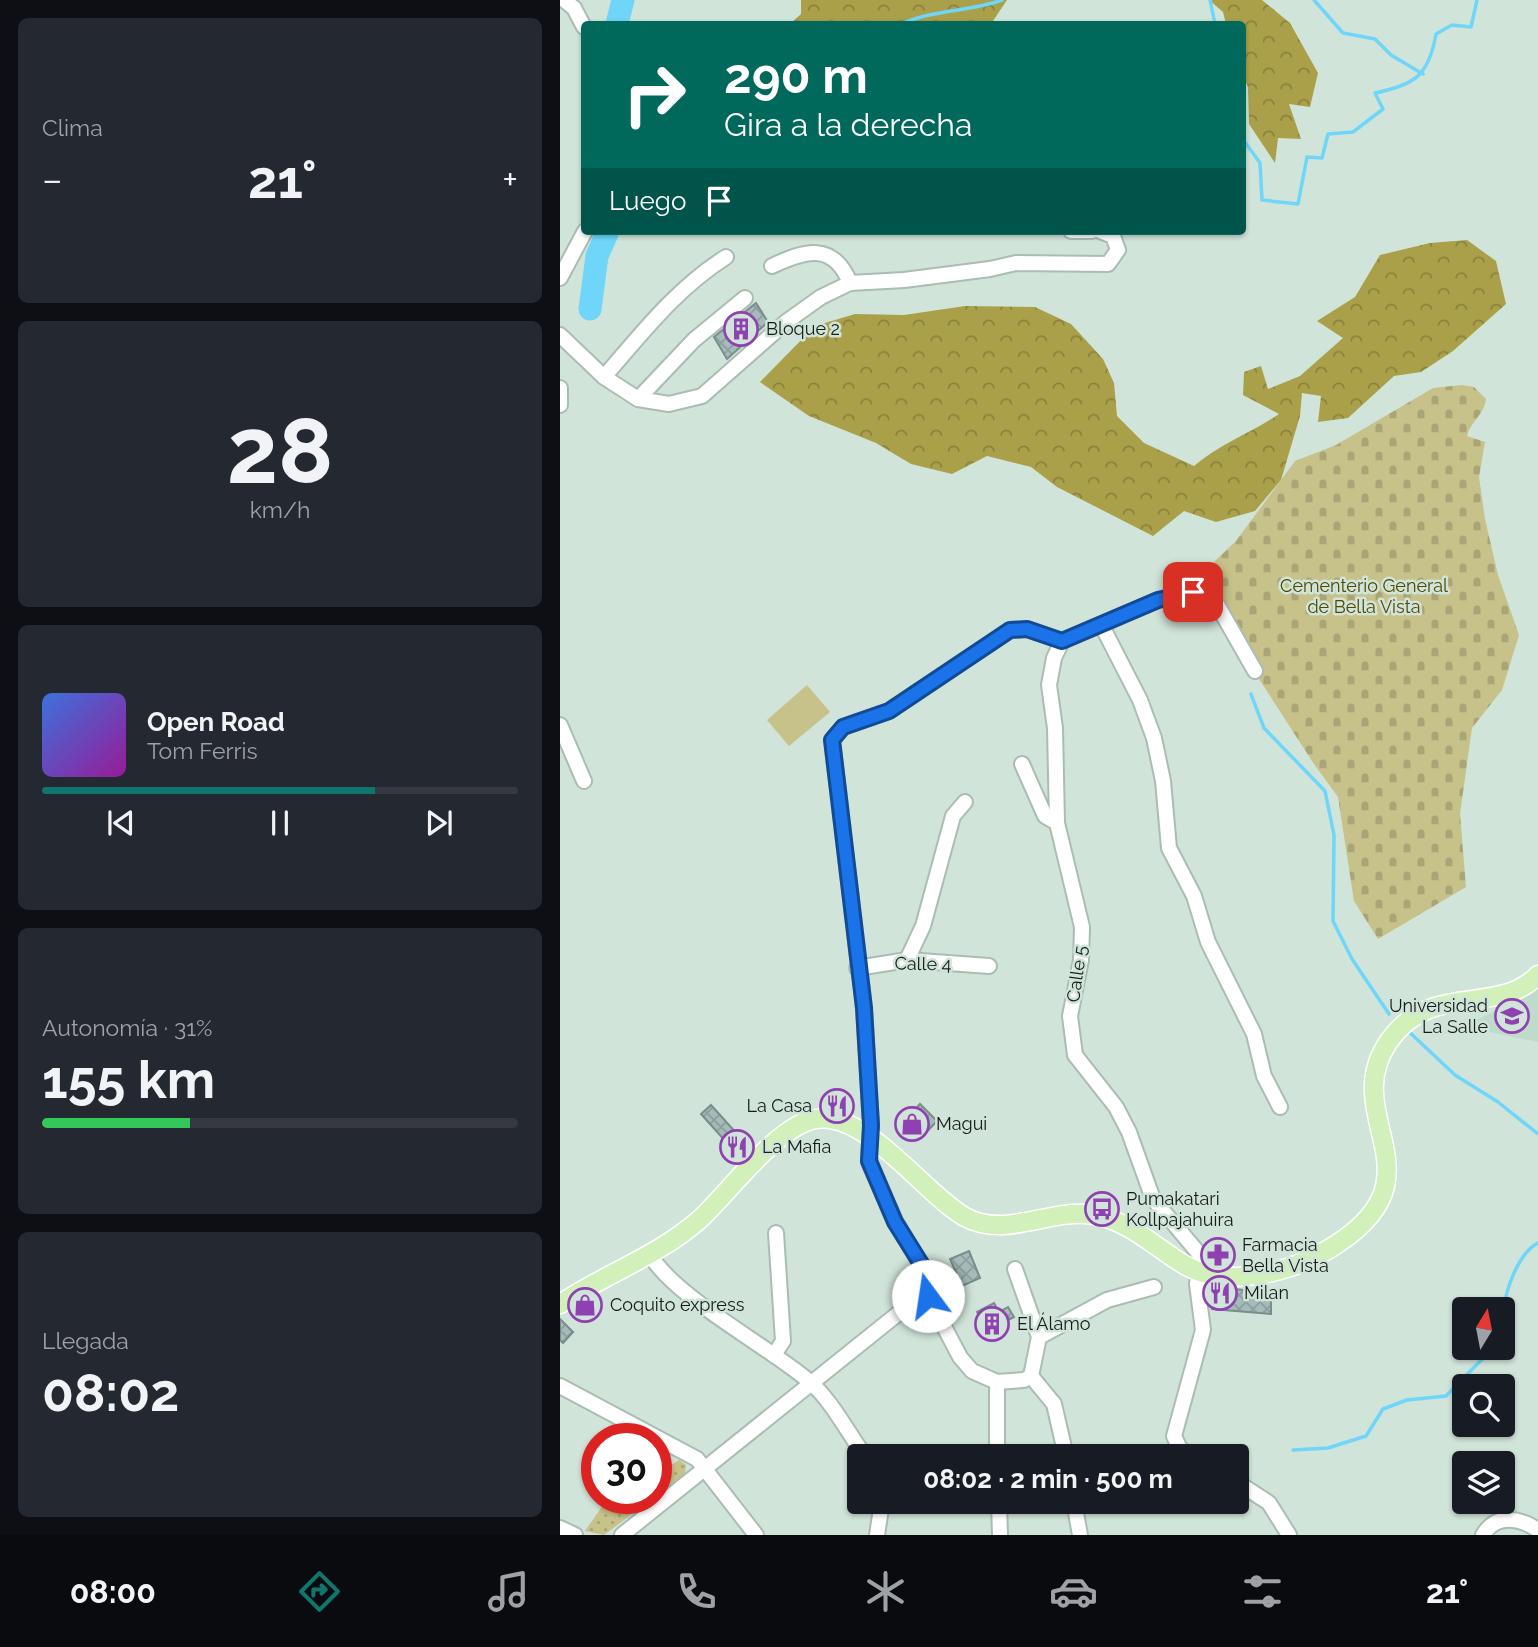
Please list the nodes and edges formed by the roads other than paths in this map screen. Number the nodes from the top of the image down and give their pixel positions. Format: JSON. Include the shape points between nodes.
{"nodes":[{"id":1,"x":564,"y":0,"type":"edge"},
{"id":2,"x":581,"y":21,"type":"edge"},
{"id":3,"x":583,"y":235,"type":"edge"},
{"id":4,"x":1110,"y":235,"type":"edge"},
{"id":5,"x":726,"y":257,"type":"dead end"},
{"id":6,"x":772,"y":266,"type":"dead end"},
{"id":7,"x":560,"y":278,"type":"edge"},
{"id":8,"x":850,"y":283,"type":"junction"},
{"id":9,"x":745,"y":298,"type":"dead end"},
{"id":10,"x":560,"y":335,"type":"edge"},
{"id":11,"x":604,"y":377,"type":"junction"},
{"id":12,"x":560,"y":388,"type":"edge"},
{"id":13,"x":638,"y":399,"type":"junction"},
{"id":14,"x":560,"y":405,"type":"edge"},
{"id":15,"x":1102,"y":626,"type":"junction"},
{"id":16,"x":1062,"y":641,"type":"junction"},
{"id":17,"x":1255,"y":671,"type":"dead end"},
{"id":18,"x":560,"y":725,"type":"edge"},
{"id":19,"x":1022,"y":764,"type":"dead end"},
{"id":20,"x":584,"y":780,"type":"dead end"},
{"id":21,"x":965,"y":803,"type":"dead end"},
{"id":22,"x":1057,"y":823,"type":"junction"},
{"id":23,"x":907,"y":960,"type":"junction"},
{"id":24,"x":989,"y":966,"type":"dead end"},
{"id":25,"x":858,"y":968,"type":"junction"},
{"id":26,"x":1538,"y":975,"type":"edge"},
{"id":27,"x":1280,"y":1107,"type":"dead end"},
{"id":28,"x":869,"y":1137,"type":"junction"},
{"id":29,"x":776,"y":1233,"type":"dead end"},
{"id":30,"x":650,"y":1255,"type":"junction"},
{"id":31,"x":1015,"y":1269,"type":"dead end"},
{"id":32,"x":1200,"y":1273,"type":"junction"},
{"id":33,"x":1154,"y":1287,"type":"dead end"},
{"id":34,"x":928,"y":1296,"type":"junction"},
{"id":35,"x":560,"y":1304,"type":"edge"},
{"id":36,"x":1039,"y":1337,"type":"junction"},
{"id":37,"x":775,"y":1355,"type":"junction"},
{"id":38,"x":1031,"y":1376,"type":"junction"},
{"id":39,"x":997,"y":1382,"type":"junction"},
{"id":40,"x":813,"y":1384,"type":"junction"},
{"id":41,"x":560,"y":1386,"type":"edge"},
{"id":42,"x":856,"y":1444,"type":"edge"},
{"id":43,"x":997,"y":1444,"type":"edge"},
{"id":44,"x":1063,"y":1444,"type":"edge"},
{"id":45,"x":1178,"y":1444,"type":"edge"},
{"id":46,"x":706,"y":1469,"type":"junction"},
{"id":47,"x":1249,"y":1490,"type":"edge"},
{"id":48,"x":880,"y":1514,"type":"edge"},
{"id":49,"x":999,"y":1514,"type":"edge"},
{"id":50,"x":1076,"y":1514,"type":"edge"},
{"id":51,"x":560,"y":1528,"type":"edge"},
{"id":52,"x":1538,"y":1530,"type":"edge"},
{"id":53,"x":575,"y":1535,"type":"edge"},
{"id":54,"x":622,"y":1535,"type":"edge"},
{"id":55,"x":756,"y":1535,"type":"edge"},
{"id":56,"x":877,"y":1535,"type":"edge"},
{"id":57,"x":1000,"y":1535,"type":"edge"},
{"id":58,"x":1080,"y":1535,"type":"edge"},
{"id":59,"x":1289,"y":1535,"type":"edge"},
{"id":60,"x":1483,"y":1535,"type":"edge"}],
"edges":[{"from":1,"to":2,"type":"street"},
{"from":3,"to":7,"type":"street"},
{"from":4,"to":8,"type":"street","via":[[1118,250],[1108,264],[1016,262],[928,277]]},
{"from":5,"to":11,"type":"street","via":[[703,271],[661,310]]},
{"from":6,"to":8,"type":"street","via":[[805,252],[820,253],[839,265]]},
{"from":8,"to":13,"type":"street","via":[[786,322],[702,396],[669,404]]},
{"from":9,"to":13,"type":"street","via":[[694,340]]},
{"from":10,"to":11,"type":"street"},
{"from":11,"to":13,"type":"street"},
{"from":12,"to":14,"type":"street"},
{"from":15,"to":16,"type":"street"},
{"from":15,"to":17,"type":"street","via":[[1158,600],[1201,592],[1214,601]]},
{"from":15,"to":27,"type":"street","via":[[1154,738],[1169,848],[1194,896],[1208,942],[1254,1034],[1264,1076]]},
{"from":16,"to":22,"type":"street","name":"Calle 5","via":[[1049,685],[1055,728]]},
{"from":16,"to":25,"type":"street","via":[[1027,629],[1010,630],[889,711],[843,727],[832,740]]},
{"from":18,"to":20,"type":"street"},
{"from":19,"to":22,"type":"street","via":[[1045,816]]},
{"from":21,"to":23,"type":"street","via":[[953,816],[923,926]]},
{"from":22,"to":32,"type":"street","name":"Calle 5","via":[[1082,927],[1082,960],[1070,1016],[1074,1055],[1116,1107],[1153,1199],[1201,1256]]},
{"from":23,"to":24,"type":"street","name":"Calle 4"},
{"from":23,"to":25,"type":"street","name":"Calle 4"},
{"from":25,"to":28,"type":"street"},
{"from":26,"to":32,"type":"main road","via":[[1516,990],[1424,1008],[1388,1042],[1377,1066],[1375,1093],[1387,1183],[1370,1220],[1334,1247],[1287,1266],[1229,1278]]},
{"from":28,"to":30,"type":"main road","via":[[834,1120],[817,1118],[802,1123],[744,1169],[699,1220]]},
{"from":28,"to":32,"type":"main road","via":[[965,1217],[996,1225],[1088,1214],[1133,1229]]},
{"from":28,"to":34,"type":"street","via":[[869,1161],[895,1222],[925,1270]]},
{"from":29,"to":37,"type":"street","via":[[783,1341]]},
{"from":30,"to":35,"type":"main road"},
{"from":30,"to":37,"type":"street","via":[[683,1289]]},
{"from":31,"to":36,"type":"street"},
{"from":32,"to":45,"type":"street","name":"Calle 5","via":[[1197,1284],[1203,1330],[1174,1436]]},
{"from":33,"to":36,"type":"street","via":[[1107,1300]]},
{"from":34,"to":39,"type":"street","via":[[960,1357],[972,1371]]},
{"from":34,"to":40,"type":"street","via":[[910,1304]]},
{"from":36,"to":38,"type":"street"},
{"from":37,"to":40,"type":"street"},
{"from":38,"to":39,"type":"street"},
{"from":38,"to":44,"type":"street","via":[[1054,1404]]},
{"from":39,"to":43,"type":"street"},
{"from":40,"to":42,"type":"street"},
{"from":40,"to":46,"type":"street"},
{"from":41,"to":46,"type":"street","via":[[697,1459]]},
{"from":46,"to":54,"type":"street"},
{"from":46,"to":55,"type":"street"},
{"from":47,"to":59,"type":"street","via":[[1269,1503]]},
{"from":48,"to":56,"type":"street"},
{"from":49,"to":57,"type":"street"},
{"from":50,"to":58,"type":"street"},
{"from":51,"to":53,"type":"street"},
{"from":52,"to":60,"type":"street","via":[[1508,1519],[1498,1521]]}]}
